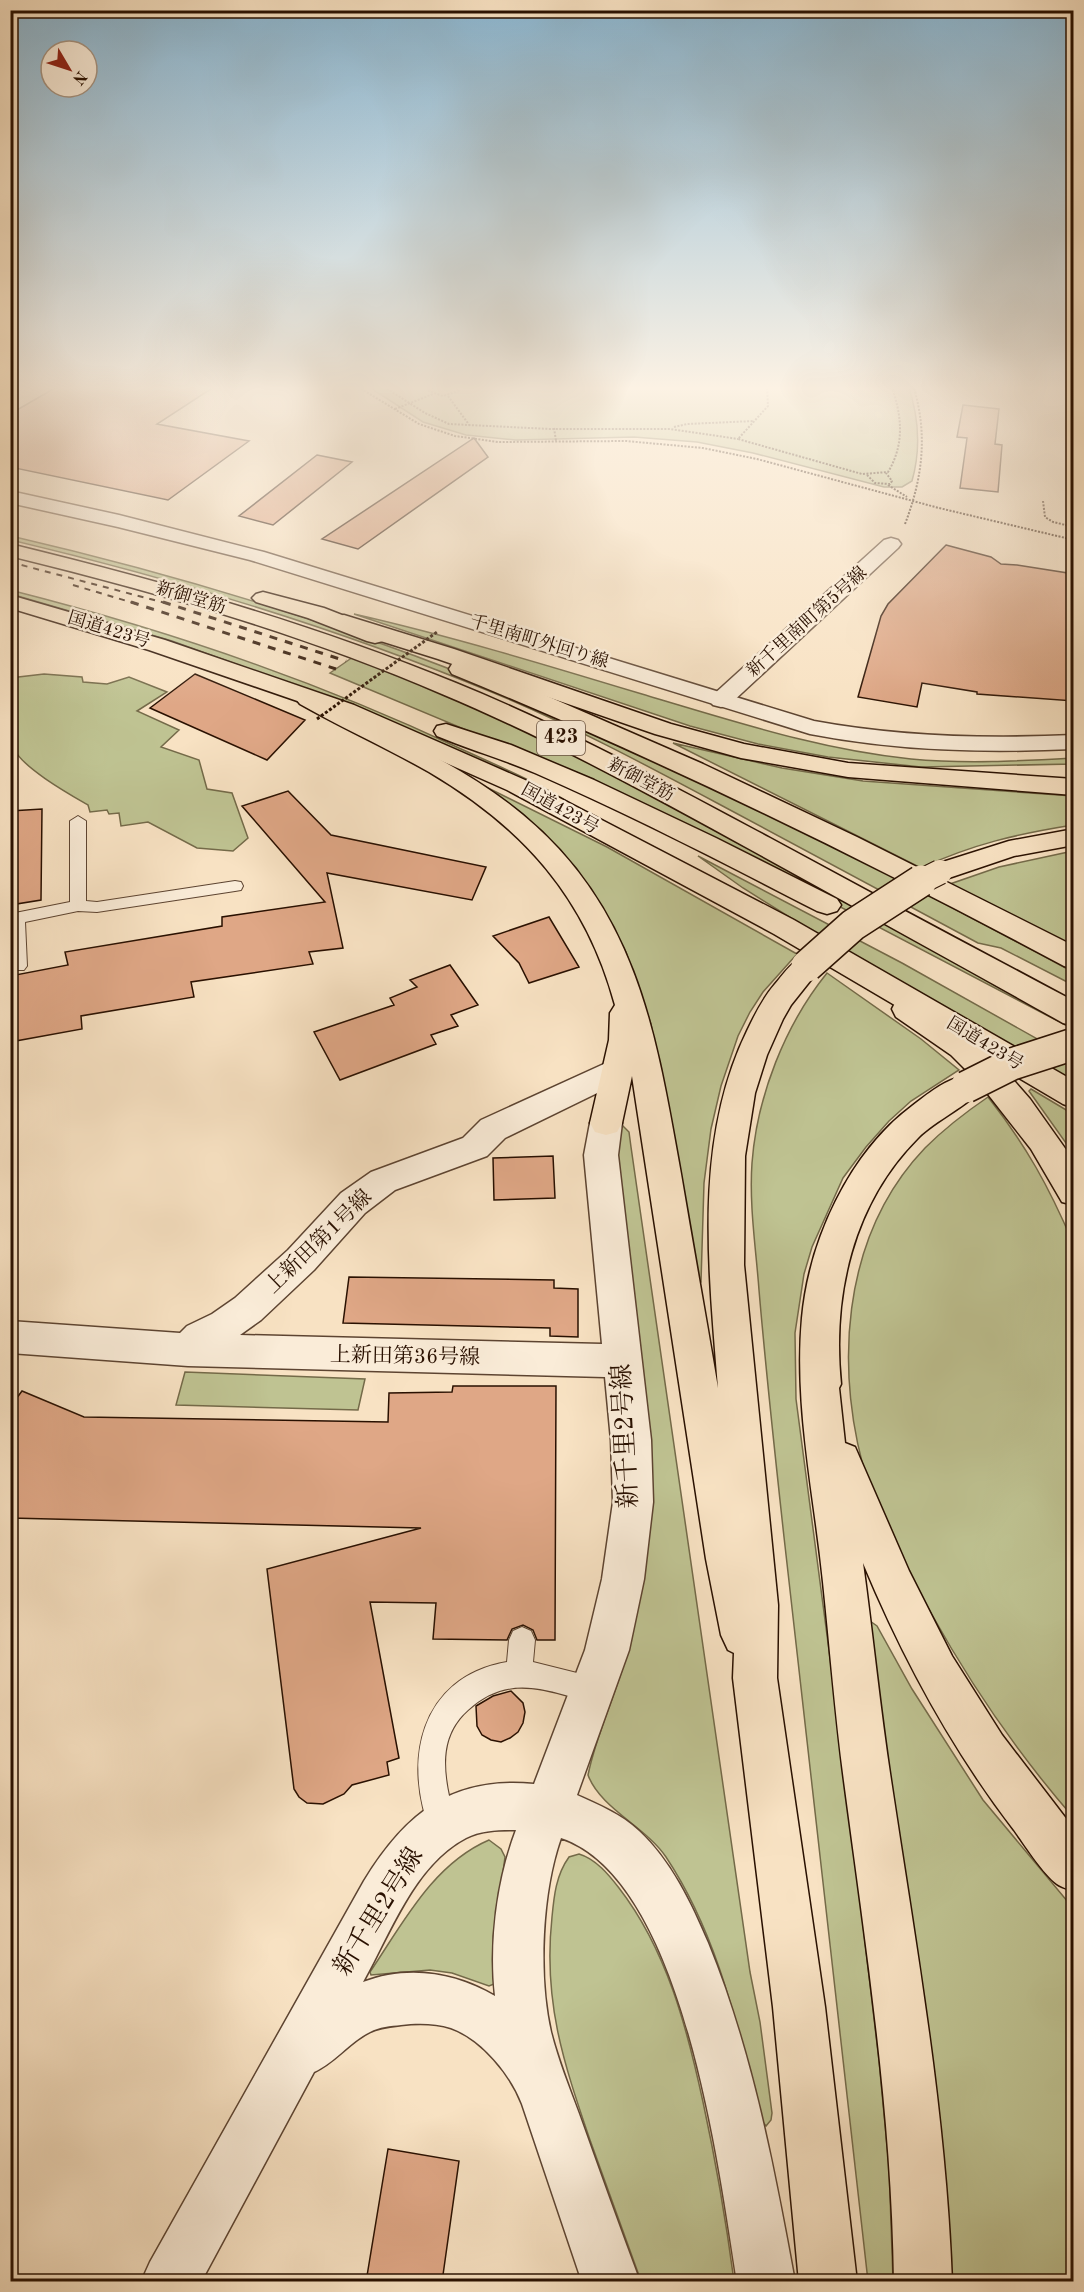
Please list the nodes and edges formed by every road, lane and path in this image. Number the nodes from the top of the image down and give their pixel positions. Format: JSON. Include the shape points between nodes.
{"nodes":[{"id":1,"x":882,"y":492,"type":"edge"},
{"id":2,"x":900,"y":492,"type":"edge"},
{"id":3,"x":915,"y":492,"type":"edge"},
{"id":4,"x":10,"y":497,"type":"edge"},
{"id":5,"x":913,"y":500,"type":"junction"},
{"id":6,"x":1043,"y":501,"type":"dead end"},
{"id":7,"x":1074,"y":527,"type":"edge"},
{"id":8,"x":10,"y":530,"type":"edge"},
{"id":9,"x":32,"y":535,"type":"dead end"},
{"id":10,"x":1074,"y":540,"type":"edge"},
{"id":11,"x":891,"y":544,"type":"dead end"},
{"id":12,"x":10,"y":550,"type":"edge"},
{"id":13,"x":10,"y":582,"type":"edge"},
{"id":14,"x":248,"y":593,"type":"dead end"},
{"id":15,"x":10,"y":601,"type":"edge"},
{"id":16,"x":316,"y":614,"type":"junction"},
{"id":17,"x":437,"y":632,"type":"dead end"},
{"id":18,"x":240,"y":651,"type":"dead end"},
{"id":19,"x":271,"y":662,"type":"dead end"},
{"id":20,"x":721,"y":700,"type":"junction"},
{"id":21,"x":313,"y":709,"type":"junction"},
{"id":22,"x":467,"y":741,"type":"junction"},
{"id":23,"x":1074,"y":742,"type":"edge"},
{"id":24,"x":1074,"y":782,"type":"edge"},
{"id":25,"x":1013,"y":783,"type":"junction"},
{"id":26,"x":1074,"y":787,"type":"edge"},
{"id":27,"x":78,"y":820,"type":"dead end"},
{"id":28,"x":1074,"y":837,"type":"edge"},
{"id":29,"x":235,"y":886,"type":"dead end"},
{"id":30,"x":78,"y":906,"type":"junction"},
{"id":31,"x":14,"y":920,"type":"edge"},
{"id":32,"x":784,"y":927,"type":"junction"},
{"id":33,"x":808,"y":954,"type":"junction"},
{"id":34,"x":1074,"y":959,"type":"edge"},
{"id":35,"x":18,"y":966,"type":"dead end"},
{"id":36,"x":626,"y":987,"type":"junction"},
{"id":37,"x":1074,"y":1015,"type":"edge"},
{"id":38,"x":1074,"y":1042,"type":"edge"},
{"id":39,"x":617,"y":1070,"type":"junction"},
{"id":40,"x":1074,"y":1096,"type":"edge"},
{"id":41,"x":606,"y":1123,"type":"joint"},
{"id":42,"x":1074,"y":1192,"type":"edge"},
{"id":43,"x":10,"y":1337,"type":"edge"},
{"id":44,"x":188,"y":1350,"type":"junction"},
{"id":45,"x":622,"y":1361,"type":"junction"},
{"id":46,"x":819,"y":1363,"type":"junction"},
{"id":47,"x":522,"y":1640,"type":"dead end"},
{"id":48,"x":519,"y":1673,"type":"junction"},
{"id":49,"x":755,"y":1678,"type":"junction"},
{"id":50,"x":594,"y":1690,"type":"junction"},
{"id":51,"x":548,"y":1809,"type":"junction"},
{"id":52,"x":442,"y":1825,"type":"junction"},
{"id":53,"x":1074,"y":1868,"type":"edge"},
{"id":54,"x":285,"y":2069,"type":"junction"},
{"id":55,"x":540,"y":2083,"type":"junction"},
{"id":56,"x":171,"y":2282,"type":"edge"},
{"id":57,"x":611,"y":2282,"type":"edge"},
{"id":58,"x":766,"y":2282,"type":"edge"},
{"id":59,"x":828,"y":2282,"type":"edge"},
{"id":60,"x":923,"y":2282,"type":"edge"}],
"edges":[{"from":1,"to":5,"type":"path"},
{"from":2,"to":5,"type":"path"},
{"from":3,"to":5,"type":"path"},
{"from":4,"to":20,"type":"street","name":"千里南町外回り線","via":[[257,556]]},
{"from":5,"to":10,"type":"path"},
{"from":6,"to":7,"type":"path","via":[[1045,517]]},
{"from":8,"to":9,"type":"main road"},
{"from":11,"to":20,"type":"street","name":"新千里南町第5号線"},
{"from":12,"to":37,"type":"main road","name":"新御堂筋","number":"423","via":[[175,593],[291,629],[509,714],[642,780]]},
{"from":13,"to":18,"type":"main road","name":"新御堂筋"},
{"from":14,"to":16,"type":"main road","number":"423"},
{"from":15,"to":21,"type":"main road","name":"国道423号","via":[[157,645]]},
{"from":16,"to":25,"type":"main road","via":[[741,751],[848,770]]},
{"from":16,"to":34,"type":"main road","number":"423","via":[[507,688],[692,768],[903,869]]},
{"from":17,"to":21,"type":"path","bridge":true},
{"from":19,"to":22,"type":"main road","name":"新御堂筋","number":"423"},
{"from":20,"to":23,"type":"street","name":"千里南町外回り線","via":[[810,727],[895,741],[958,746]]},
{"from":21,"to":32,"type":"main road","name":"国道423号","via":[[346,710],[516,784]]},
{"from":21,"to":36,"type":"main road","via":[[440,768],[514,821],[552,859],[589,908],[609,943]]},
{"from":22,"to":32,"type":"main road","via":[[621,822]]},
{"from":22,"to":38,"type":"main road","name":"新御堂筋","number":"423","via":[[516,756],[714,848],[846,915]]},
{"from":24,"to":25,"type":"main road"},
{"from":25,"to":26,"type":"main road"},
{"from":27,"to":30,"type":"lane"},
{"from":28,"to":33,"type":"main road","bridge":true,"via":[[1000,852],[940,872],[902,891]]},
{"from":29,"to":30,"type":"lane","via":[[97,908]]},
{"from":30,"to":31,"type":"lane"},
{"from":31,"to":35,"type":"lane"},
{"from":32,"to":33,"type":"main road","name":"国道423号"},
{"from":33,"to":40,"type":"main road","name":"国道423号"},
{"from":33,"to":42,"type":"main road","via":[[943,1033],[977,1061],[1051,1150]]},
{"from":33,"to":49,"type":"main road","via":[[758,1039],[739,1094],[728,1156],[726,1265],[757,1605]]},
{"from":36,"to":39,"type":"main road","via":[[624,1040]]},
{"from":36,"to":49,"type":"main road","via":[[645,1059],[735,1602]]},
{"from":38,"to":46,"type":"main road","bridge":true,"via":[[1012,1064],[966,1087],[906,1129],[876,1166],[852,1204],[834,1252],[826,1280]]},
{"from":39,"to":41,"type":"main road"},
{"from":39,"to":44,"type":"street","name":"上新田第1号線","via":[[493,1129],[475,1147],[383,1181],[353,1203],[301,1260],[248,1309],[200,1337]]},
{"from":41,"to":45,"type":"street","name":"新千里2号線","via":[[601,1155]]},
{"from":43,"to":44,"type":"street"},
{"from":44,"to":45,"type":"street","name":"上新田第36号線"},
{"from":45,"to":50,"type":"street","name":"新千里2号線","via":[[633,1502],[619,1599]]},
{"from":46,"to":53,"type":"main road","via":[[828,1415],[843,1466],[914,1630],[1002,1779]]},
{"from":46,"to":60,"type":"main road","via":[[820,1414],[911,2086]]},
{"from":47,"to":48,"type":"lane"},
{"from":48,"to":50,"type":"lane"},
{"from":48,"to":52,"type":"lane","via":[[472,1687],[439,1726],[430,1758]]},
{"from":49,"to":59,"type":"main road","via":[[799,2007]]},
{"from":50,"to":51,"type":"street","name":"新千里2号線"},
{"from":51,"to":52,"type":"street","name":"新千里2号線","via":[[495,1805]]},
{"from":51,"to":55,"type":"street","name":"新千里2号線","via":[[531,1855],[519,1949],[525,2031]]},
{"from":51,"to":58,"type":"street","via":[[599,1830],[623,1850],[649,1881],[674,1923],[701,1991],[723,2070]]},
{"from":52,"to":54,"type":"street","name":"新千里2号線","via":[[425,1839],[395,1877]]},
{"from":54,"to":55,"type":"street","name":"新千里2号線","via":[[342,2017],[363,2007],[423,1997],[468,2008],[500,2029]]},
{"from":54,"to":56,"type":"street","name":"新千里2号線"},
{"from":55,"to":57,"type":"street","name":"新千里2号線"}]}
